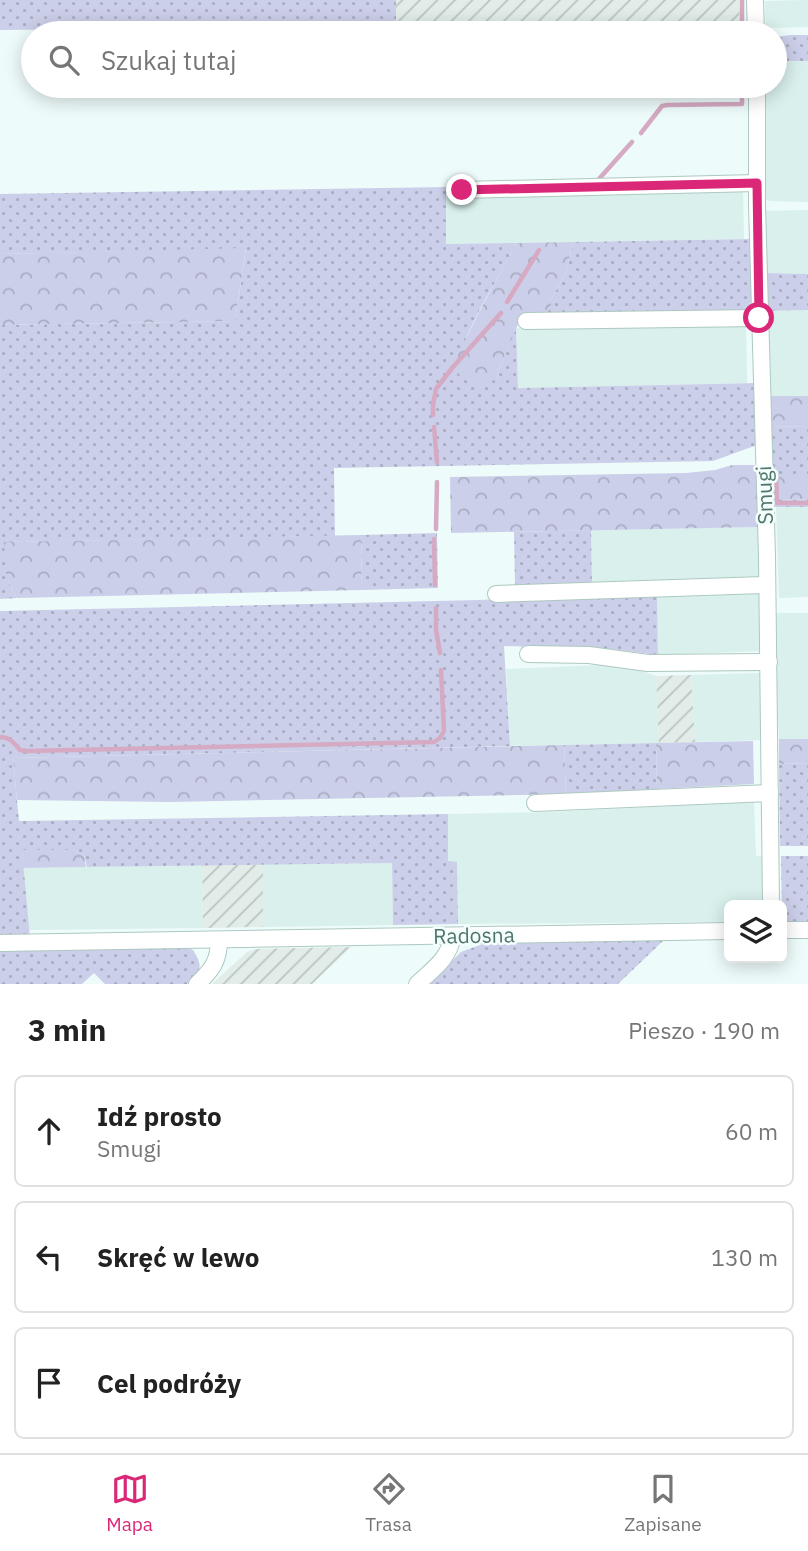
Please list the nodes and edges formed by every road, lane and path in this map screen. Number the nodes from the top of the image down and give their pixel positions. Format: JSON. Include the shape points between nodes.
{"nodes":[{"id":1,"x":755,"y":0,"type":"edge"},
{"id":2,"x":756,"y":21,"type":"edge"},
{"id":3,"x":757,"y":98,"type":"edge"},
{"id":4,"x":757,"y":183,"type":"junction"},
{"id":5,"x":462,"y":190,"type":"dead end"},
{"id":6,"x":759,"y":318,"type":"junction"},
{"id":7,"x":526,"y":321,"type":"dead end"},
{"id":8,"x":767,"y":585,"type":"junction"},
{"id":9,"x":496,"y":594,"type":"dead end"},
{"id":10,"x":528,"y":654,"type":"dead end"},
{"id":11,"x":769,"y":662,"type":"junction"},
{"id":12,"x":770,"y":793,"type":"junction"},
{"id":13,"x":535,"y":803,"type":"dead end"},
{"id":14,"x":771,"y":900,"type":"edge"},
{"id":15,"x":787,"y":930,"type":"edge"},
{"id":16,"x":808,"y":930,"type":"edge"},
{"id":17,"x":724,"y":931,"type":"edge"},
{"id":18,"x":453,"y":936,"type":"junction"},
{"id":19,"x":219,"y":940,"type":"junction"},
{"id":20,"x":0,"y":943,"type":"edge"},
{"id":21,"x":197,"y":984,"type":"edge"},
{"id":22,"x":417,"y":984,"type":"edge"}],
"edges":[{"from":1,"to":2,"type":"street"},
{"from":3,"to":4,"type":"street","name":"Smugi"},
{"from":4,"to":5,"type":"street"},
{"from":4,"to":6,"type":"street","name":"Smugi"},
{"from":6,"to":7,"type":"street"},
{"from":6,"to":8,"type":"street","name":"Smugi"},
{"from":8,"to":9,"type":"street"},
{"from":8,"to":11,"type":"street","name":"Smugi"},
{"from":10,"to":11,"type":"street","via":[[589,655],[648,663]]},
{"from":11,"to":12,"type":"street","name":"Smugi"},
{"from":12,"to":13,"type":"street"},
{"from":12,"to":14,"type":"street","name":"Smugi"},
{"from":15,"to":16,"type":"street"},
{"from":17,"to":18,"type":"street","name":"Radosna"},
{"from":18,"to":19,"type":"street","name":"Radosna"},
{"from":18,"to":22,"type":"street","via":[[444,959]]},
{"from":19,"to":20,"type":"street","name":"Radosna"},
{"from":19,"to":21,"type":"street","via":[[217,961]]}]}
